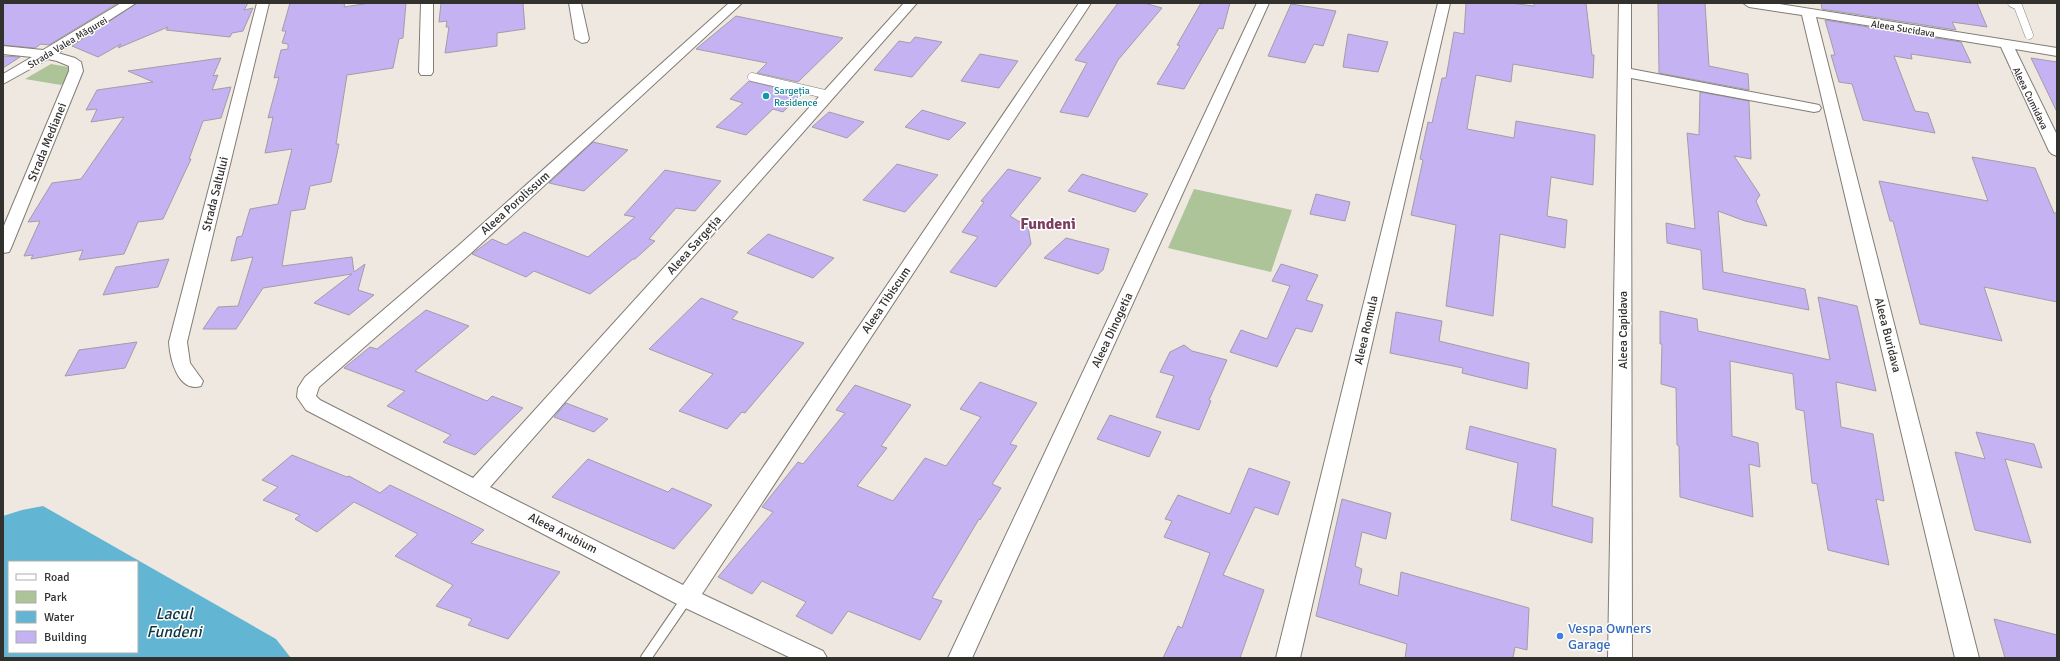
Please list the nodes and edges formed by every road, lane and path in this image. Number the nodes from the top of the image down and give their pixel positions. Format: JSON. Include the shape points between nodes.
{"nodes":[{"id":1,"x":130,"y":3,"type":"edge"},
{"id":2,"x":263,"y":3,"type":"edge"},
{"id":3,"x":427,"y":3,"type":"edge"},
{"id":4,"x":575,"y":3,"type":"edge"},
{"id":5,"x":736,"y":3,"type":"edge"},
{"id":6,"x":911,"y":3,"type":"edge"},
{"id":7,"x":1085,"y":3,"type":"edge"},
{"id":8,"x":1263,"y":3,"type":"edge"},
{"id":9,"x":1444,"y":3,"type":"edge"},
{"id":10,"x":1625,"y":3,"type":"edge"},
{"id":11,"x":1749,"y":3,"type":"edge"},
{"id":12,"x":2012,"y":3,"type":"edge"},
{"id":13,"x":1808,"y":12,"type":"junction"},
{"id":14,"x":2029,"y":35,"type":"dead end"},
{"id":15,"x":582,"y":39,"type":"dead end"},
{"id":16,"x":2006,"y":44,"type":"junction"},
{"id":17,"x":3,"y":50,"type":"edge"},
{"id":18,"x":2057,"y":52,"type":"edge"},
{"id":19,"x":46,"y":55,"type":"junction"},
{"id":20,"x":426,"y":72,"type":"dead end"},
{"id":21,"x":1624,"y":72,"type":"junction"},
{"id":22,"x":752,"y":77,"type":"dead end"},
{"id":23,"x":3,"y":80,"type":"edge"},
{"id":24,"x":828,"y":95,"type":"junction"},
{"id":25,"x":1814,"y":108,"type":"dead end"},
{"id":26,"x":2057,"y":151,"type":"edge"},
{"id":27,"x":3,"y":248,"type":"edge"},
{"id":28,"x":194,"y":380,"type":"dead end"},
{"id":29,"x":313,"y":405,"type":"joint"},
{"id":30,"x":476,"y":488,"type":"junction"},
{"id":31,"x":687,"y":598,"type":"junction"},
{"id":32,"x":646,"y":658,"type":"edge"},
{"id":33,"x":815,"y":658,"type":"edge"},
{"id":34,"x":960,"y":658,"type":"edge"},
{"id":35,"x":1288,"y":658,"type":"edge"},
{"id":36,"x":1620,"y":658,"type":"edge"},
{"id":37,"x":1967,"y":658,"type":"edge"}],
"edges":[{"from":1,"to":19,"type":"street","name":"Strada Valea Măgurei"},
{"from":2,"to":28,"type":"street","name":"Strada Saltului","via":[[178,342],[179,359],[184,370]]},
{"from":3,"to":20,"type":"street"},
{"from":4,"to":15,"type":"street"},
{"from":5,"to":29,"type":"street","name":"Aleea Porolissum","via":[[464,250],[312,382],[305,395]]},
{"from":6,"to":24,"type":"street","name":"Aleea Sargeția"},
{"from":7,"to":31,"type":"street","name":"Aleea Tibiscum"},
{"from":8,"to":34,"type":"street","name":"Aleea Dinogetia"},
{"from":9,"to":35,"type":"street","name":"Aleea Romula"},
{"from":10,"to":21,"type":"street","name":"Aleea Capidava"},
{"from":11,"to":13,"type":"street","name":"Aleea Sucidava"},
{"from":12,"to":14,"type":"lane","via":[[2018,6]]},
{"from":13,"to":16,"type":"street","name":"Aleea Sucidava"},
{"from":13,"to":37,"type":"street","name":"Aleea Buridava"},
{"from":16,"to":18,"type":"street","name":"Aleea Sucidava"},
{"from":16,"to":26,"type":"street","name":"Aleea Cumidava"},
{"from":17,"to":19,"type":"street"},
{"from":19,"to":23,"type":"street","name":"Strada Valea Măgurei"},
{"from":19,"to":27,"type":"street","name":"Strada Medianei","via":[[71,60],[76,65],[76,71]]},
{"from":21,"to":25,"type":"street"},
{"from":21,"to":36,"type":"street","name":"Aleea Capidava"},
{"from":22,"to":24,"type":"lane"},
{"from":24,"to":30,"type":"street","name":"Aleea Sargeția"},
{"from":29,"to":30,"type":"street","name":"Aleea Arubium"},
{"from":30,"to":31,"type":"street","name":"Aleea Arubium"},
{"from":31,"to":32,"type":"lane"},
{"from":31,"to":33,"type":"street","name":"Aleea Arubium"}]}
